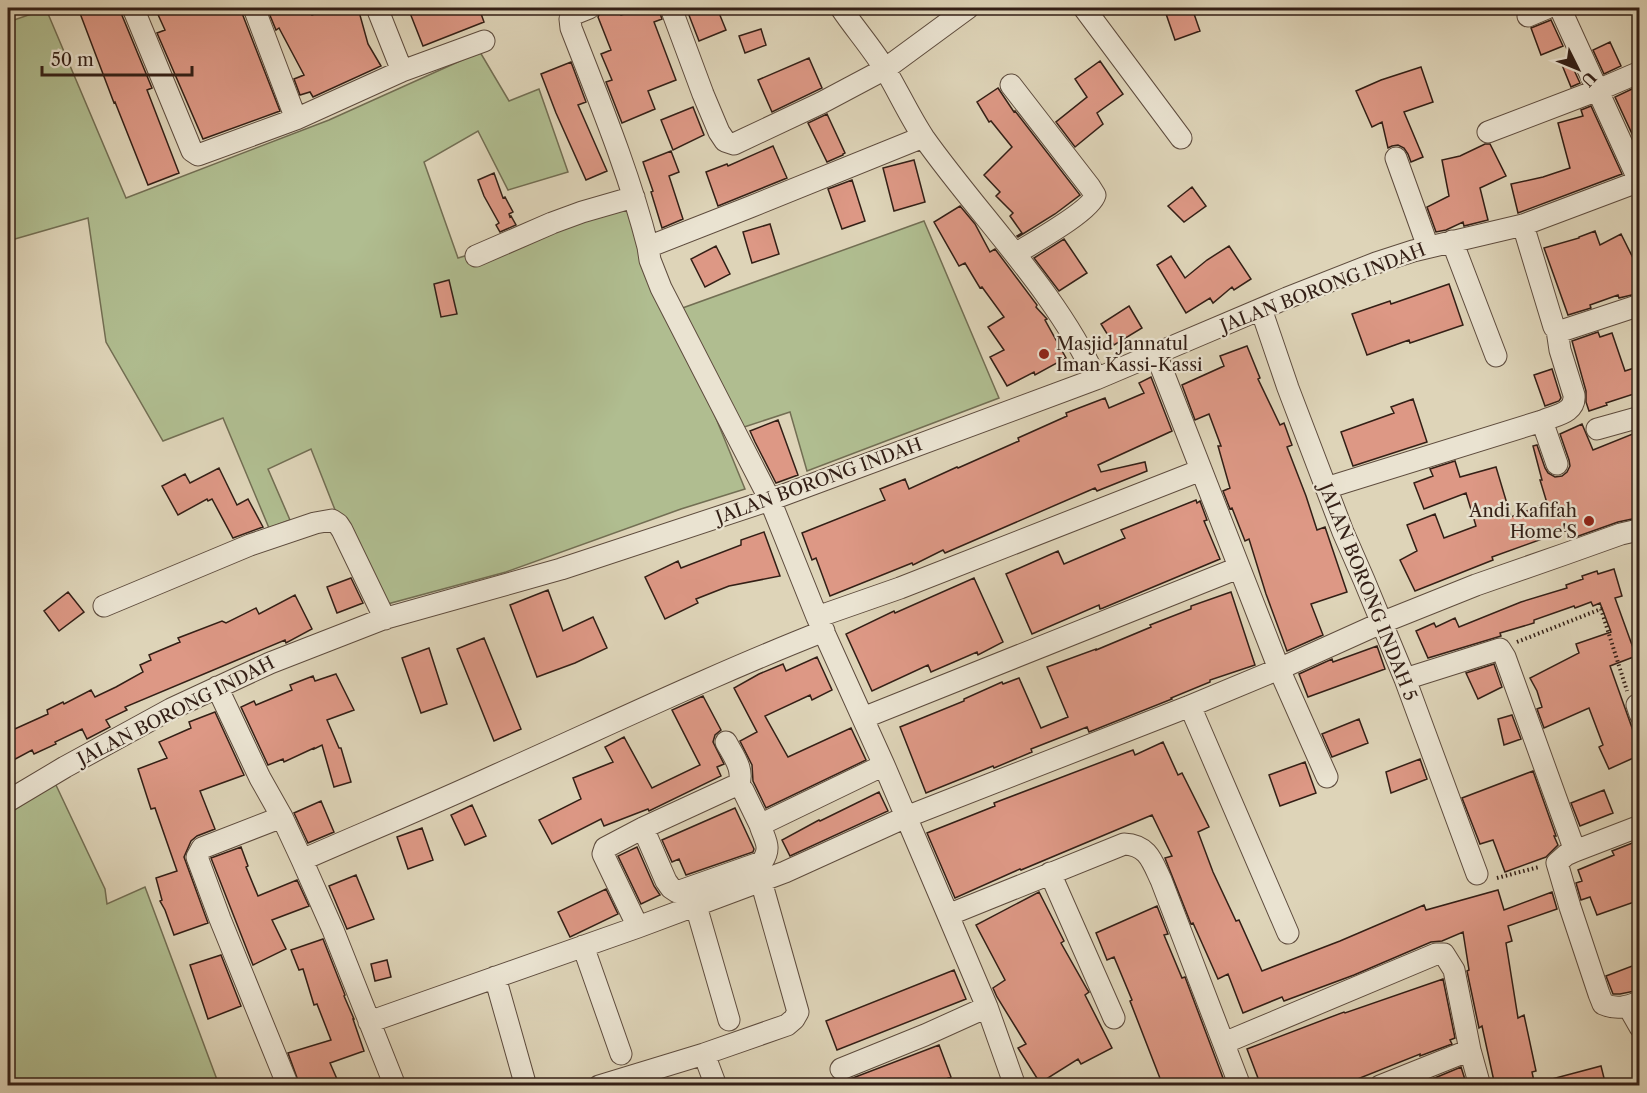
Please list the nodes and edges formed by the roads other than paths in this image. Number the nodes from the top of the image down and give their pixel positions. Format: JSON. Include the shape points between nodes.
{"nodes":[{"id":1,"x":133,"y":8,"type":"edge"},
{"id":2,"x":254,"y":8,"type":"edge"},
{"id":3,"x":377,"y":8,"type":"edge"},
{"id":4,"x":590,"y":8,"type":"edge"},
{"id":5,"x":671,"y":8,"type":"edge"},
{"id":6,"x":841,"y":8,"type":"edge"},
{"id":7,"x":968,"y":8,"type":"edge"},
{"id":8,"x":1084,"y":8,"type":"edge"},
{"id":9,"x":1547,"y":8,"type":"edge"},
{"id":10,"x":1560,"y":8,"type":"edge"},
{"id":11,"x":1528,"y":16,"type":"dead end"},
{"id":12,"x":484,"y":40,"type":"dead end"},
{"id":13,"x":885,"y":69,"type":"junction"},
{"id":14,"x":402,"y":71,"type":"junction"},
{"id":15,"x":1640,"y":72,"type":"edge"},
{"id":16,"x":1011,"y":85,"type":"dead end"},
{"id":17,"x":1598,"y":90,"type":"junction"},
{"id":18,"x":296,"y":119,"type":"junction"},
{"id":19,"x":1488,"y":132,"type":"dead end"},
{"id":20,"x":924,"y":137,"type":"junction"},
{"id":21,"x":1180,"y":138,"type":"dead end"},
{"id":22,"x":1396,"y":158,"type":"dead end"},
{"id":23,"x":1639,"y":181,"type":"edge"},
{"id":24,"x":634,"y":197,"type":"junction"},
{"id":25,"x":1523,"y":225,"type":"junction"},
{"id":26,"x":1452,"y":241,"type":"junction"},
{"id":27,"x":648,"y":247,"type":"junction"},
{"id":28,"x":1428,"y":247,"type":"junction"},
{"id":29,"x":1015,"y":254,"type":"junction"},
{"id":30,"x":476,"y":256,"type":"dead end"},
{"id":31,"x":1640,"y":305,"type":"edge"},
{"id":32,"x":1261,"y":309,"type":"junction"},
{"id":33,"x":1557,"y":330,"type":"junction"},
{"id":34,"x":1156,"y":354,"type":"junction"},
{"id":35,"x":1496,"y":356,"type":"dead end"},
{"id":36,"x":1096,"y":379,"type":"junction"},
{"id":37,"x":1640,"y":417,"type":"edge"},
{"id":38,"x":1542,"y":421,"type":"junction"},
{"id":39,"x":1597,"y":429,"type":"dead end"},
{"id":40,"x":1557,"y":464,"type":"dead end"},
{"id":41,"x":1201,"y":470,"type":"junction"},
{"id":42,"x":1326,"y":488,"type":"junction"},
{"id":43,"x":770,"y":500,"type":"junction"},
{"id":44,"x":1640,"y":532,"type":"edge"},
{"id":45,"x":1238,"y":568,"type":"junction"},
{"id":46,"x":104,"y":606,"type":"dead end"},
{"id":47,"x":385,"y":619,"type":"junction"},
{"id":48,"x":1381,"y":622,"type":"junction"},
{"id":49,"x":820,"y":624,"type":"junction"},
{"id":50,"x":1279,"y":669,"type":"junction"},
{"id":51,"x":1405,"y":680,"type":"junction"},
{"id":52,"x":217,"y":687,"type":"junction"},
{"id":53,"x":1190,"y":706,"type":"junction"},
{"id":54,"x":863,"y":718,"type":"junction"},
{"id":55,"x":726,"y":742,"type":"dead end"},
{"id":56,"x":884,"y":765,"type":"junction"},
{"id":57,"x":1327,"y":777,"type":"dead end"},
{"id":58,"x":738,"y":787,"type":"junction"},
{"id":59,"x":8,"y":801,"type":"edge"},
{"id":60,"x":282,"y":817,"type":"junction"},
{"id":61,"x":906,"y":817,"type":"junction"},
{"id":62,"x":760,"y":825,"type":"junction"},
{"id":63,"x":1640,"y":826,"type":"edge"},
{"id":64,"x":643,"y":828,"type":"junction"},
{"id":65,"x":1575,"y":851,"type":"junction"},
{"id":66,"x":302,"y":860,"type":"junction"},
{"id":67,"x":1050,"y":873,"type":"junction"},
{"id":68,"x":1477,"y":874,"type":"road end"},
{"id":69,"x":761,"y":881,"type":"junction"},
{"id":70,"x":696,"y":906,"type":"junction"},
{"id":71,"x":948,"y":915,"type":"junction"},
{"id":72,"x":638,"y":927,"type":"junction"},
{"id":73,"x":1288,"y":933,"type":"dead end"},
{"id":74,"x":583,"y":946,"type":"junction"},
{"id":75,"x":495,"y":977,"type":"junction"},
{"id":76,"x":1634,"y":1004,"type":"edge"},
{"id":77,"x":987,"y":1007,"type":"junction"},
{"id":78,"x":1114,"y":1018,"type":"dead end"},
{"id":79,"x":729,"y":1020,"type":"dead end"},
{"id":80,"x":369,"y":1022,"type":"junction"},
{"id":81,"x":1640,"y":1027,"type":"edge"},
{"id":82,"x":1224,"y":1043,"type":"junction"},
{"id":83,"x":1470,"y":1050,"type":"junction"},
{"id":84,"x":621,"y":1054,"type":"dead end"},
{"id":85,"x":704,"y":1054,"type":"junction"},
{"id":86,"x":841,"y":1069,"type":"dead end"},
{"id":87,"x":525,"y":1083,"type":"dead end"},
{"id":88,"x":288,"y":1086,"type":"edge"},
{"id":89,"x":395,"y":1086,"type":"edge"},
{"id":90,"x":599,"y":1086,"type":"edge"},
{"id":91,"x":716,"y":1086,"type":"edge"},
{"id":92,"x":1015,"y":1086,"type":"edge"},
{"id":93,"x":1240,"y":1086,"type":"edge"},
{"id":94,"x":1380,"y":1086,"type":"edge"},
{"id":95,"x":1480,"y":1086,"type":"edge"}],
"edges":[{"from":1,"to":18,"type":"street","via":[[195,154]]},
{"from":2,"to":18,"type":"street"},
{"from":3,"to":14,"type":"street"},
{"from":4,"to":24,"type":"street","via":[[574,14],[571,28]]},
{"from":5,"to":13,"type":"street","via":[[702,94],[728,143],[748,139]]},
{"from":6,"to":13,"type":"street"},
{"from":7,"to":13,"type":"street"},
{"from":8,"to":21,"type":"street"},
{"from":9,"to":11,"type":"street"},
{"from":10,"to":17,"type":"street"},
{"from":12,"to":14,"type":"street"},
{"from":13,"to":20,"type":"street"},
{"from":14,"to":18,"type":"street"},
{"from":15,"to":17,"type":"street"},
{"from":16,"to":29,"type":"street","via":[[1095,195],[1083,210]]},
{"from":17,"to":19,"type":"street"},
{"from":17,"to":23,"type":"street"},
{"from":20,"to":27,"type":"street"},
{"from":20,"to":29,"type":"street"},
{"from":22,"to":28,"type":"street"},
{"from":23,"to":25,"type":"street","name":"JALAN BORONG INDAH"},
{"from":24,"to":27,"type":"street"},
{"from":24,"to":30,"type":"street","via":[[552,223]]},
{"from":25,"to":26,"type":"street","name":"JALAN BORONG INDAH"},
{"from":25,"to":33,"type":"street"},
{"from":26,"to":28,"type":"street","name":"JALAN BORONG INDAH"},
{"from":26,"to":35,"type":"street"},
{"from":27,"to":43,"type":"street","via":[[661,288]]},
{"from":28,"to":32,"type":"street","name":"JALAN BORONG INDAH","via":[[1376,263]]},
{"from":29,"to":36,"type":"street","via":[[1084,352]]},
{"from":31,"to":33,"type":"street"},
{"from":32,"to":34,"type":"street","name":"JALAN BORONG INDAH"},
{"from":32,"to":42,"type":"street","name":"JALAN BORONG INDAH 5"},
{"from":33,"to":38,"type":"street","via":[[1575,402],[1566,411]]},
{"from":34,"to":36,"type":"street","name":"JALAN BORONG INDAH"},
{"from":34,"to":41,"type":"street"},
{"from":36,"to":43,"type":"street","name":"JALAN BORONG INDAH"},
{"from":37,"to":39,"type":"street"},
{"from":38,"to":40,"type":"street"},
{"from":38,"to":42,"type":"street"},
{"from":41,"to":45,"type":"street"},
{"from":41,"to":49,"type":"street","via":[[900,588]]},
{"from":42,"to":48,"type":"street","name":"JALAN BORONG INDAH 5"},
{"from":43,"to":47,"type":"street","name":"JALAN BORONG INDAH","via":[[561,568]]},
{"from":43,"to":49,"type":"street"},
{"from":44,"to":48,"type":"street","via":[[1621,534]]},
{"from":45,"to":50,"type":"street"},
{"from":45,"to":54,"type":"street"},
{"from":46,"to":47,"type":"street","via":[[250,545],[332,520],[342,530]]},
{"from":47,"to":52,"type":"street","name":"JALAN BORONG INDAH"},
{"from":48,"to":50,"type":"street"},
{"from":48,"to":51,"type":"street","name":"JALAN BORONG INDAH 5"},
{"from":49,"to":54,"type":"street"},
{"from":49,"to":66,"type":"street","via":[[706,681]]},
{"from":50,"to":53,"type":"street"},
{"from":50,"to":57,"type":"street"},
{"from":51,"to":65,"type":"street","via":[[1500,649]]},
{"from":51,"to":68,"type":"street","name":"JALAN BORONG INDAH 5"},
{"from":52,"to":59,"type":"street","name":"JALAN BORONG INDAH"},
{"from":52,"to":60,"type":"street"},
{"from":53,"to":61,"type":"street"},
{"from":53,"to":73,"type":"street"},
{"from":54,"to":56,"type":"street"},
{"from":55,"to":58,"type":"street","via":[[741,769]]},
{"from":56,"to":61,"type":"street"},
{"from":56,"to":62,"type":"street"},
{"from":58,"to":62,"type":"street"},
{"from":58,"to":64,"type":"street"},
{"from":60,"to":66,"type":"street"},
{"from":60,"to":88,"type":"street","via":[[202,848],[197,857]]},
{"from":61,"to":69,"type":"street"},
{"from":61,"to":71,"type":"street"},
{"from":62,"to":64,"type":"street","via":[[768,849],[762,862],[677,892],[666,881]]},
{"from":63,"to":65,"type":"street"},
{"from":64,"to":72,"type":"street","via":[[605,848],[603,854]]},
{"from":65,"to":76,"type":"street","via":[[1557,863],[1599,994],[1604,1004],[1613,1008]]},
{"from":66,"to":80,"type":"street"},
{"from":67,"to":71,"type":"street"},
{"from":67,"to":78,"type":"street"},
{"from":67,"to":82,"type":"street","via":[[1124,844],[1143,848],[1161,880]]},
{"from":69,"to":70,"type":"street"},
{"from":69,"to":85,"type":"street","via":[[798,1012],[787,1025]]},
{"from":70,"to":72,"type":"street"},
{"from":70,"to":79,"type":"street"},
{"from":71,"to":77,"type":"street"},
{"from":72,"to":74,"type":"street"},
{"from":74,"to":75,"type":"street"},
{"from":74,"to":84,"type":"street"},
{"from":75,"to":80,"type":"street"},
{"from":75,"to":87,"type":"street"},
{"from":76,"to":81,"type":"street"},
{"from":77,"to":86,"type":"street"},
{"from":77,"to":92,"type":"street"},
{"from":80,"to":89,"type":"street"},
{"from":82,"to":83,"type":"street","via":[[1436,954],[1444,954],[1454,970]]},
{"from":82,"to":93,"type":"street"},
{"from":83,"to":94,"type":"street"},
{"from":83,"to":95,"type":"street"},
{"from":85,"to":90,"type":"street"},
{"from":85,"to":91,"type":"street"}]}
